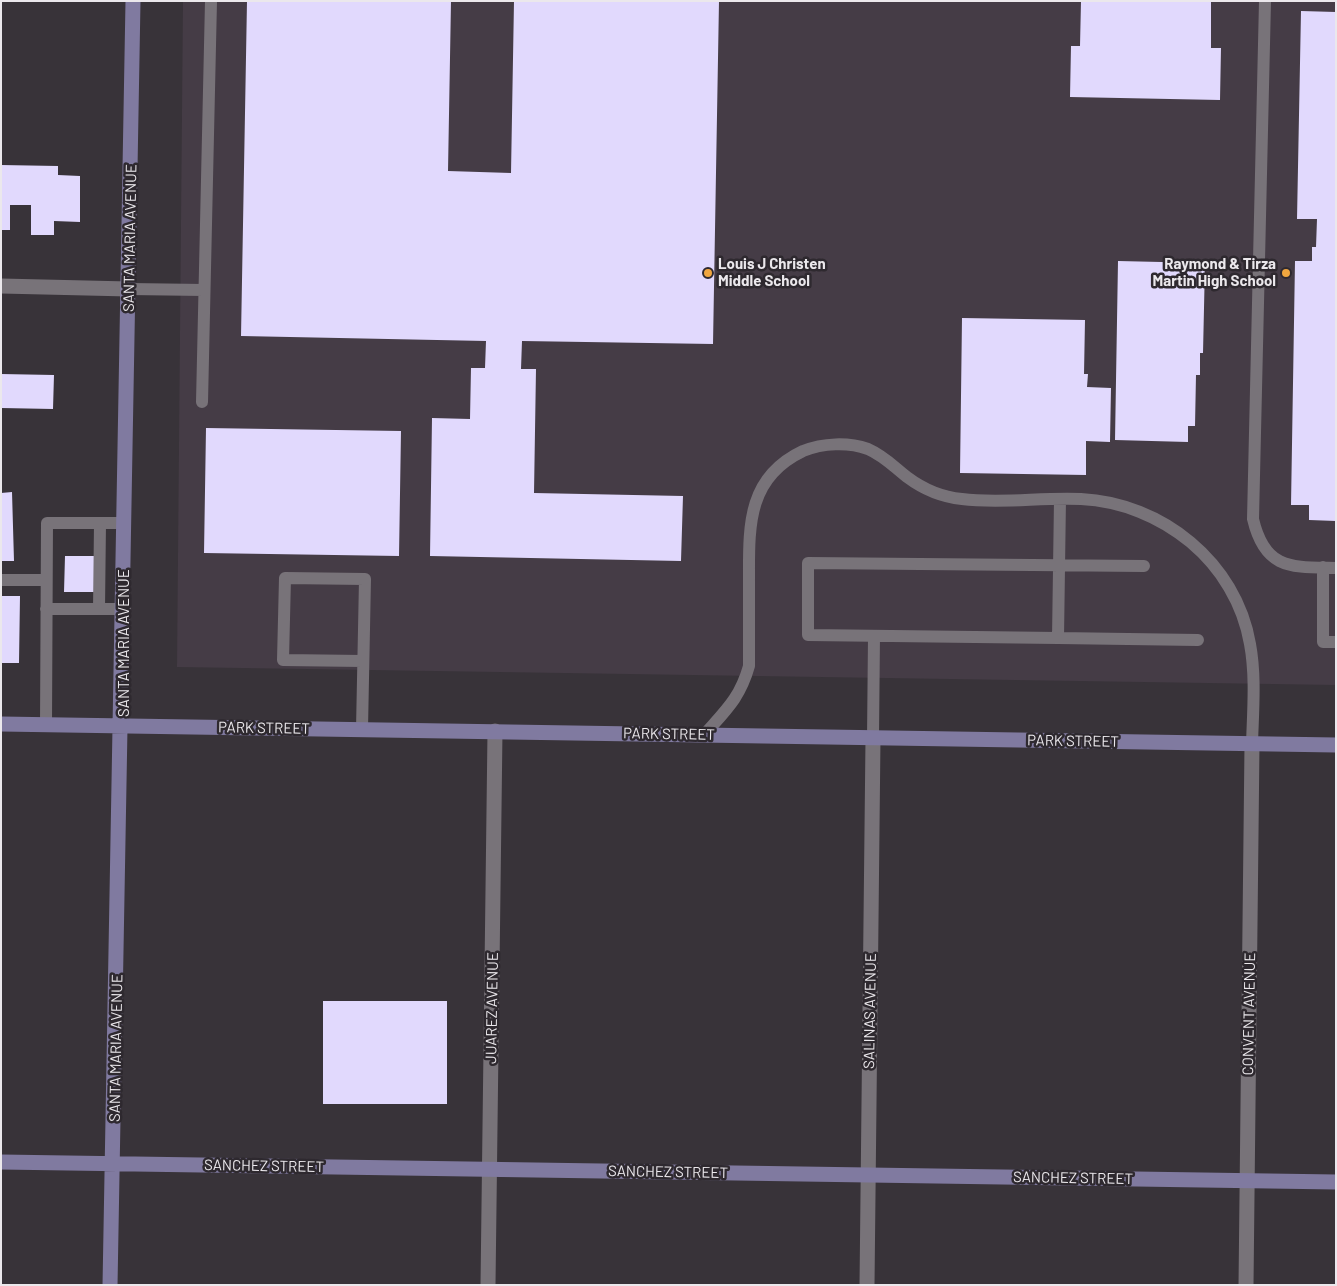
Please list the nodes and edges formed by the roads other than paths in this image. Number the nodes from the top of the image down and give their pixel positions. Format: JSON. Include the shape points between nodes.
{"nodes":[{"id":1,"x":132,"y":1,"type":"edge"},
{"id":2,"x":211,"y":1,"type":"edge"},
{"id":3,"x":1265,"y":1,"type":"edge"},
{"id":4,"x":1,"y":286,"type":"edge"},
{"id":5,"x":129,"y":289,"type":"junction"},
{"id":6,"x":204,"y":290,"type":"junction"},
{"id":7,"x":202,"y":402,"type":"dead end"},
{"id":8,"x":1060,"y":499,"type":"junction"},
{"id":9,"x":100,"y":523,"type":"junction"},
{"id":10,"x":124,"y":523,"type":"junction"},
{"id":11,"x":1059,"y":565,"type":"junction"},
{"id":12,"x":1144,"y":566,"type":"dead end"},
{"id":13,"x":1323,"y":567,"type":"junction"},
{"id":14,"x":1336,"y":568,"type":"edge"},
{"id":15,"x":1,"y":580,"type":"edge"},
{"id":16,"x":46,"y":580,"type":"junction"},
{"id":17,"x":46,"y":608,"type":"junction"},
{"id":18,"x":99,"y":610,"type":"junction"},
{"id":19,"x":125,"y":610,"type":"junction"},
{"id":20,"x":874,"y":636,"type":"junction"},
{"id":21,"x":1058,"y":638,"type":"junction"},
{"id":22,"x":1198,"y":640,"type":"dead end"},
{"id":23,"x":1336,"y":642,"type":"edge"},
{"id":24,"x":364,"y":661,"type":"junction"},
{"id":25,"x":1,"y":724,"type":"edge"},
{"id":26,"x":46,"y":724,"type":"junction"},
{"id":27,"x":123,"y":725,"type":"junction"},
{"id":28,"x":362,"y":729,"type":"junction"},
{"id":29,"x":495,"y":731,"type":"junction"},
{"id":30,"x":704,"y":735,"type":"junction"},
{"id":31,"x":873,"y":738,"type":"junction"},
{"id":32,"x":1252,"y":744,"type":"junction"},
{"id":33,"x":1336,"y":746,"type":"edge"},
{"id":34,"x":1,"y":1162,"type":"edge"},
{"id":35,"x":113,"y":1164,"type":"junction"},
{"id":36,"x":489,"y":1170,"type":"junction"},
{"id":37,"x":868,"y":1175,"type":"junction"},
{"id":38,"x":1247,"y":1180,"type":"junction"},
{"id":39,"x":1336,"y":1182,"type":"edge"},
{"id":40,"x":110,"y":1285,"type":"edge"},
{"id":41,"x":488,"y":1285,"type":"edge"},
{"id":42,"x":867,"y":1285,"type":"edge"},
{"id":43,"x":1246,"y":1285,"type":"edge"}],
"edges":[{"from":1,"to":5,"type":"main road","name":"SANTA MARIA AVENUE"},
{"from":2,"to":6,"type":"lane"},
{"from":3,"to":13,"type":"lane","via":[[1254,519],[1258,539],[1271,556],[1284,563]]},
{"from":4,"to":5,"type":"street"},
{"from":5,"to":6,"type":"lane"},
{"from":5,"to":10,"type":"main road","name":"SANTA MARIA AVENUE"},
{"from":6,"to":7,"type":"lane"},
{"from":8,"to":11,"type":"lane"},
{"from":8,"to":30,"type":"lane","via":[[964,500],[942,496],[923,488],[883,456],[848,445],[817,447],[792,457],[768,478],[752,511],[749,666],[744,684],[738,697]]},
{"from":8,"to":32,"type":"lane","via":[[1105,502],[1128,507],[1159,520],[1214,564],[1237,601],[1250,643]]},
{"from":9,"to":10,"type":"lane"},
{"from":9,"to":16,"type":"lane","via":[[47,523]]},
{"from":9,"to":18,"type":"lane"},
{"from":10,"to":19,"type":"main road","name":"SANTA MARIA AVENUE"},
{"from":11,"to":12,"type":"lane"},
{"from":11,"to":20,"type":"lane","via":[[808,563],[808,635]]},
{"from":11,"to":21,"type":"lane"},
{"from":13,"to":14,"type":"lane"},
{"from":13,"to":23,"type":"lane","via":[[1323,642]]},
{"from":15,"to":16,"type":"lane"},
{"from":16,"to":17,"type":"lane"},
{"from":17,"to":18,"type":"lane"},
{"from":17,"to":26,"type":"lane"},
{"from":18,"to":19,"type":"lane"},
{"from":19,"to":27,"type":"main road","name":"SANTA MARIA AVENUE"},
{"from":20,"to":21,"type":"lane"},
{"from":20,"to":31,"type":"lane"},
{"from":21,"to":22,"type":"lane"},
{"from":24,"to":24,"type":"lane","via":[[365,579],[285,578],[284,660]]},
{"from":24,"to":28,"type":"lane"},
{"from":25,"to":26,"type":"main road","name":"PARK STREET"},
{"from":26,"to":27,"type":"main road","name":"PARK STREET"},
{"from":27,"to":28,"type":"main road","name":"PARK STREET"},
{"from":27,"to":35,"type":"main road","name":"SANTA MARIA AVENUE"},
{"from":28,"to":29,"type":"main road","name":"PARK STREET"},
{"from":29,"to":30,"type":"main road","name":"PARK STREET"},
{"from":29,"to":36,"type":"street","name":"JUAREZ AVENUE"},
{"from":30,"to":31,"type":"main road","name":"PARK STREET"},
{"from":31,"to":32,"type":"main road","name":"PARK STREET"},
{"from":31,"to":37,"type":"street","name":"SALINAS AVENUE"},
{"from":32,"to":33,"type":"main road","name":"PARK STREET"},
{"from":32,"to":38,"type":"street","name":"CONVENT AVENUE"},
{"from":34,"to":35,"type":"main road","name":"SANCHEZ STREET"},
{"from":35,"to":36,"type":"main road","name":"SANCHEZ STREET"},
{"from":35,"to":40,"type":"main road","name":"SANTA MARIA AVENUE"},
{"from":36,"to":37,"type":"main road","name":"SANCHEZ STREET"},
{"from":36,"to":41,"type":"street","name":"JUAREZ AVENUE"},
{"from":37,"to":38,"type":"main road","name":"SANCHEZ STREET"},
{"from":37,"to":42,"type":"street","name":"SALINAS AVENUE"},
{"from":38,"to":39,"type":"main road","name":"SANCHEZ STREET"},
{"from":38,"to":43,"type":"street","name":"CONVENT AVENUE"}]}
